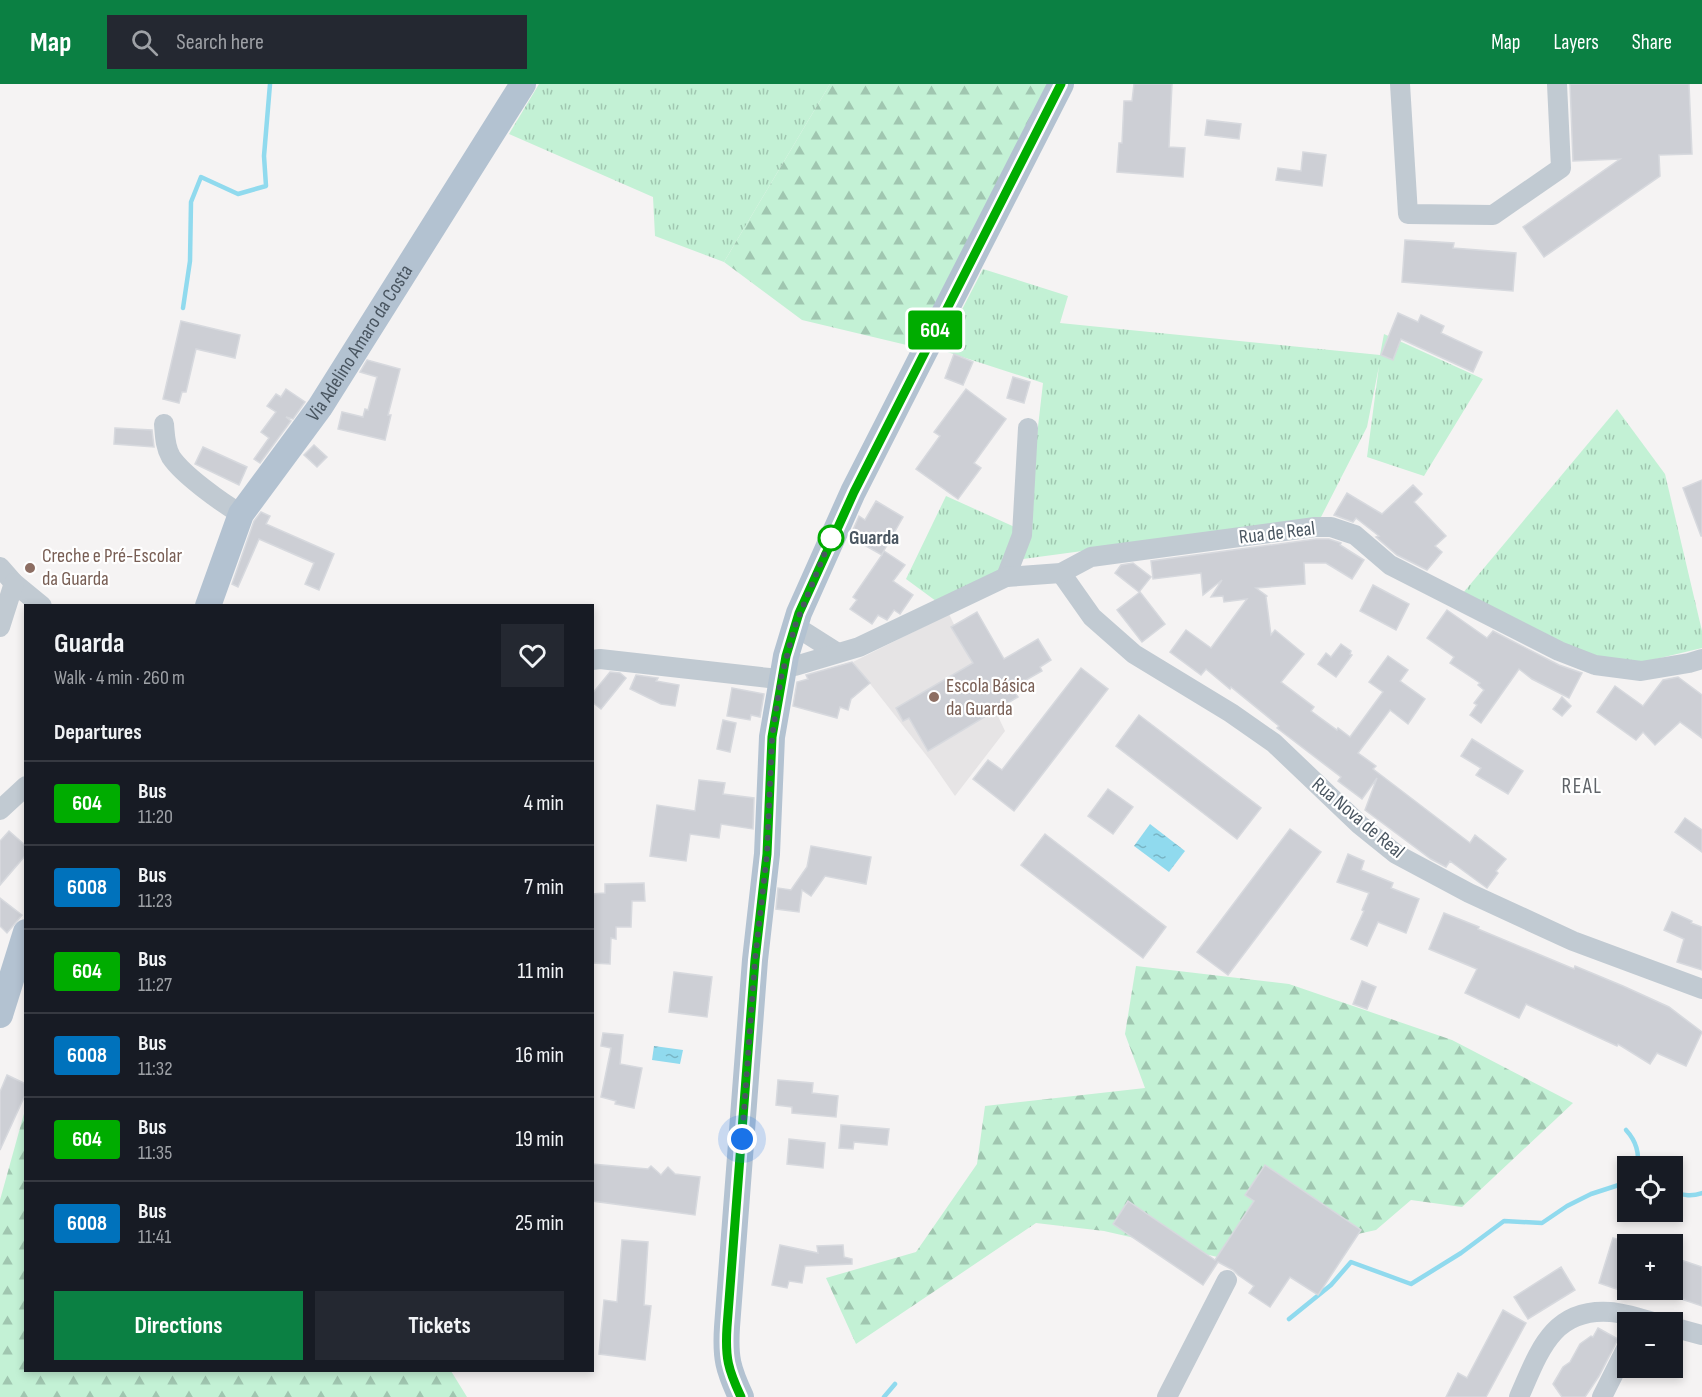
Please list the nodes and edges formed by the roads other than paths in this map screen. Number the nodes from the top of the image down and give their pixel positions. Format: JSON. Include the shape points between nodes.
{"nodes":[{"id":1,"x":523,"y":84,"type":"edge"},
{"id":2,"x":1061,"y":84,"type":"edge"},
{"id":3,"x":1400,"y":84,"type":"edge"},
{"id":4,"x":1557,"y":84,"type":"edge"},
{"id":5,"x":164,"y":424,"type":"dead end"},
{"id":6,"x":1028,"y":428,"type":"dead end"},
{"id":7,"x":241,"y":514,"type":"junction"},
{"id":8,"x":0,"y":567,"type":"edge"},
{"id":9,"x":1061,"y":573,"type":"junction"},
{"id":10,"x":1006,"y":577,"type":"junction"},
{"id":11,"x":14,"y":582,"type":"junction"},
{"id":12,"x":214,"y":601,"type":"edge"},
{"id":13,"x":40,"y":604,"type":"edge"},
{"id":14,"x":795,"y":626,"type":"junction"},
{"id":15,"x":0,"y":627,"type":"edge"},
{"id":16,"x":836,"y":652,"type":"junction"},
{"id":17,"x":1702,"y":659,"type":"edge"},
{"id":18,"x":594,"y":660,"type":"edge"},
{"id":19,"x":783,"y":672,"type":"junction"},
{"id":20,"x":24,"y":788,"type":"edge"},
{"id":21,"x":0,"y":810,"type":"edge"},
{"id":22,"x":24,"y":947,"type":"edge"},
{"id":23,"x":19,"y":983,"type":"edge"},
{"id":24,"x":1702,"y":988,"type":"edge"},
{"id":25,"x":0,"y":1015,"type":"edge"},
{"id":26,"x":1227,"y":1280,"type":"dead end"},
{"id":27,"x":1617,"y":1313,"type":"edge"},
{"id":28,"x":1683,"y":1330,"type":"edge"},
{"id":29,"x":1702,"y":1335,"type":"edge"},
{"id":30,"x":1617,"y":1368,"type":"edge"},
{"id":31,"x":741,"y":1397,"type":"edge"},
{"id":32,"x":1167,"y":1397,"type":"edge"},
{"id":33,"x":1519,"y":1397,"type":"edge"},
{"id":34,"x":1602,"y":1397,"type":"edge"}],
"edges":[{"from":1,"to":7,"type":"main road","name":"Via Adelino Amaro da Costa","via":[[321,407]]},
{"from":2,"to":14,"type":"main road","via":[[854,492]]},
{"from":3,"to":4,"type":"street","via":[[1408,214],[1493,215],[1561,168]]},
{"from":5,"to":7,"type":"street","via":[[171,457],[219,502]]},
{"from":6,"to":10,"type":"street","via":[[1022,535]]},
{"from":7,"to":12,"type":"main road","name":"Via Adelino Amaro da Costa"},
{"from":8,"to":11,"type":"street"},
{"from":9,"to":10,"type":"street","name":"Rua de Real"},
{"from":9,"to":17,"type":"street","name":"Rua de Real","via":[[1091,557],[1332,527],[1355,535],[1390,565],[1558,651],[1594,665],[1641,671]]},
{"from":9,"to":24,"type":"street","name":"Rua Nova de Real","via":[[1092,616],[1134,654],[1274,743],[1396,854],[1573,941]]},
{"from":10,"to":16,"type":"street","name":"Rua de Real","via":[[859,646]]},
{"from":11,"to":13,"type":"street"},
{"from":11,"to":15,"type":"street"},
{"from":14,"to":16,"type":"street"},
{"from":14,"to":19,"type":"main road"},
{"from":16,"to":19,"type":"street","name":"Rua de Real"},
{"from":18,"to":19,"type":"street","name":"Rua de Real","via":[[769,678]]},
{"from":19,"to":31,"type":"main road","via":[[772,737],[767,854],[755,960],[725,1353]]},
{"from":20,"to":21,"type":"street"},
{"from":22,"to":23,"type":"main road"},
{"from":23,"to":25,"type":"main road"},
{"from":26,"to":32,"type":"street"},
{"from":27,"to":33,"type":"street","via":[[1592,1312],[1559,1326],[1545,1341]]},
{"from":28,"to":29,"type":"street"},
{"from":30,"to":34,"type":"street"}]}
